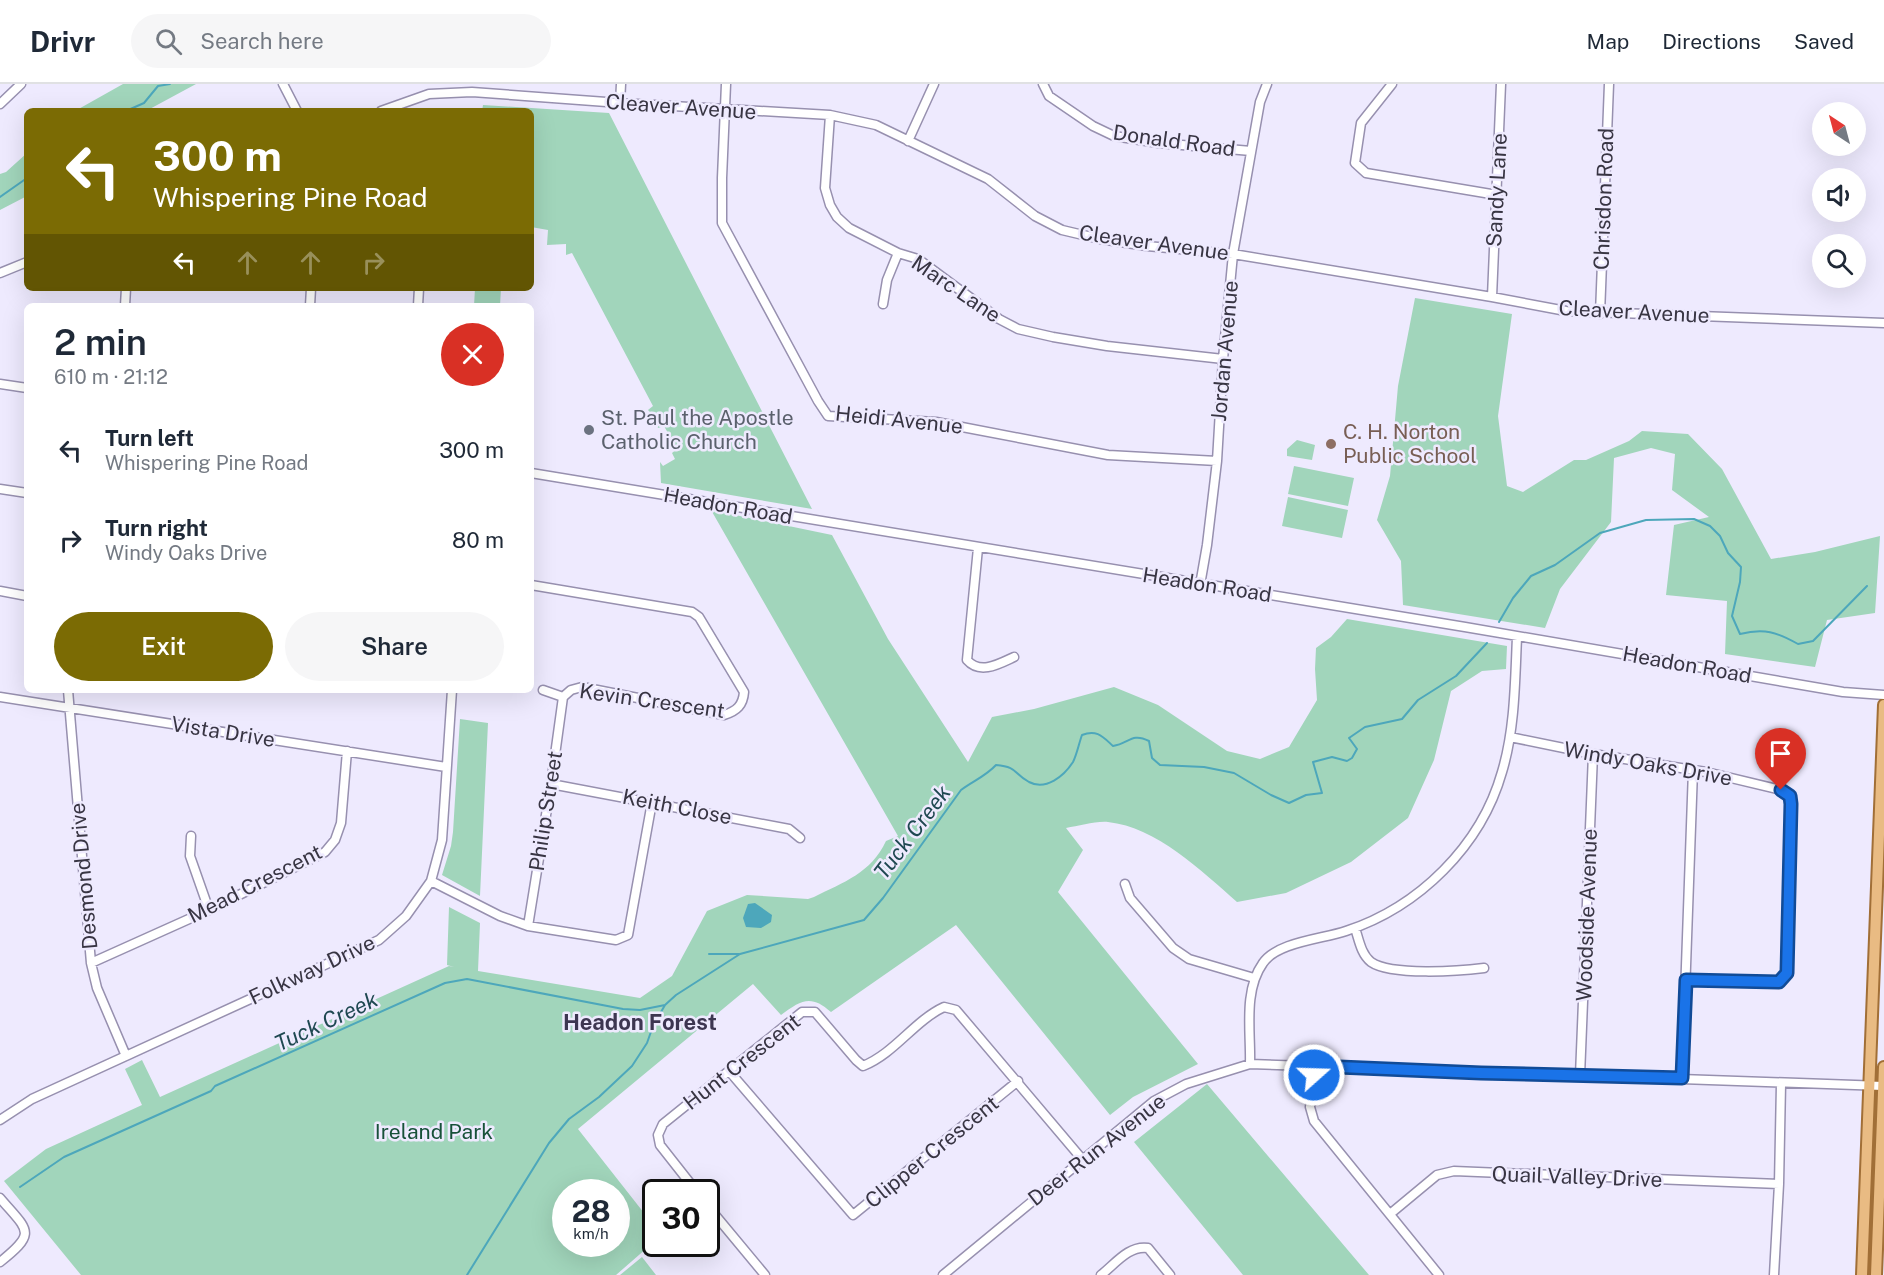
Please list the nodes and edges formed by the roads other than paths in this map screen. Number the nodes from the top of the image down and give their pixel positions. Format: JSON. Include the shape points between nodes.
{"nodes":[{"id":1,"x":21,"y":84,"type":"edge"},
{"id":2,"x":283,"y":84,"type":"edge"},
{"id":3,"x":621,"y":84,"type":"edge"},
{"id":4,"x":726,"y":84,"type":"edge"},
{"id":5,"x":934,"y":84,"type":"edge"},
{"id":6,"x":1043,"y":84,"type":"edge"},
{"id":7,"x":1267,"y":84,"type":"edge"},
{"id":8,"x":1392,"y":84,"type":"edge"},
{"id":9,"x":1501,"y":84,"type":"edge"},
{"id":10,"x":1609,"y":84,"type":"edge"},
{"id":11,"x":410,"y":100,"type":"junction"},
{"id":12,"x":620,"y":103,"type":"junction"},
{"id":13,"x":0,"y":104,"type":"edge"},
{"id":14,"x":295,"y":108,"type":"edge"},
{"id":15,"x":389,"y":108,"type":"edge"},
{"id":16,"x":412,"y":108,"type":"edge"},
{"id":17,"x":725,"y":110,"type":"junction"},
{"id":18,"x":830,"y":115,"type":"junction"},
{"id":19,"x":908,"y":141,"type":"junction"},
{"id":20,"x":1251,"y":151,"type":"junction"},
{"id":21,"x":1497,"y":195,"type":"junction"},
{"id":22,"x":898,"y":253,"type":"junction"},
{"id":23,"x":1233,"y":254,"type":"junction"},
{"id":24,"x":24,"y":263,"type":"edge"},
{"id":25,"x":0,"y":273,"type":"edge"},
{"id":26,"x":1492,"y":297,"type":"junction"},
{"id":27,"x":883,"y":304,"type":"dead end"},
{"id":28,"x":1600,"y":314,"type":"junction"},
{"id":29,"x":1884,"y":323,"type":"edge"},
{"id":30,"x":1223,"y":359,"type":"junction"},
{"id":31,"x":0,"y":384,"type":"edge"},
{"id":32,"x":24,"y":388,"type":"edge"},
{"id":33,"x":1217,"y":461,"type":"junction"},
{"id":34,"x":534,"y":474,"type":"edge"},
{"id":35,"x":0,"y":489,"type":"edge"},
{"id":36,"x":24,"y":493,"type":"edge"},
{"id":37,"x":978,"y":548,"type":"junction"},
{"id":38,"x":1200,"y":585,"type":"junction"},
{"id":39,"x":534,"y":586,"type":"edge"},
{"id":40,"x":0,"y":591,"type":"edge"},
{"id":41,"x":24,"y":595,"type":"edge"},
{"id":42,"x":1517,"y":637,"type":"junction"},
{"id":43,"x":1014,"y":657,"type":"dead end"},
{"id":44,"x":543,"y":690,"type":"dead end"},
{"id":45,"x":68,"y":693,"type":"edge"},
{"id":46,"x":452,"y":693,"type":"edge"},
{"id":47,"x":1884,"y":695,"type":"edge"},
{"id":48,"x":0,"y":697,"type":"edge"},
{"id":49,"x":562,"y":697,"type":"junction"},
{"id":50,"x":1884,"y":705,"type":"edge"},
{"id":51,"x":70,"y":709,"type":"junction"},
{"id":52,"x":1510,"y":737,"type":"junction"},
{"id":53,"x":347,"y":751,"type":"junction"},
{"id":54,"x":1593,"y":754,"type":"junction"},
{"id":55,"x":446,"y":767,"type":"junction"},
{"id":56,"x":1693,"y":770,"type":"junction"},
{"id":57,"x":551,"y":784,"type":"junction"},
{"id":58,"x":652,"y":802,"type":"junction"},
{"id":59,"x":191,"y":836,"type":"dead end"},
{"id":60,"x":800,"y":838,"type":"dead end"},
{"id":61,"x":431,"y":882,"type":"junction"},
{"id":62,"x":1125,"y":884,"type":"dead end"},
{"id":63,"x":209,"y":910,"type":"junction"},
{"id":64,"x":528,"y":926,"type":"junction"},
{"id":65,"x":1355,"y":928,"type":"junction"},
{"id":66,"x":92,"y":963,"type":"junction"},
{"id":67,"x":1484,"y":968,"type":"dead end"},
{"id":68,"x":1254,"y":978,"type":"junction"},
{"id":69,"x":1686,"y":980,"type":"junction"},
{"id":70,"x":126,"y":1056,"type":"junction"},
{"id":71,"x":1251,"y":1064,"type":"junction"},
{"id":72,"x":1315,"y":1066,"type":"junction"},
{"id":73,"x":1884,"y":1067,"type":"edge"},
{"id":74,"x":729,"y":1071,"type":"junction"},
{"id":75,"x":1580,"y":1076,"type":"junction"},
{"id":76,"x":1682,"y":1078,"type":"junction"},
{"id":77,"x":1018,"y":1081,"type":"junction"},
{"id":78,"x":1781,"y":1084,"type":"junction"},
{"id":79,"x":1869,"y":1086,"type":"junction"},
{"id":80,"x":1883,"y":1086,"type":"edge"},
{"id":81,"x":0,"y":1120,"type":"edge"},
{"id":82,"x":1082,"y":1159,"type":"junction"},
{"id":83,"x":686,"y":1179,"type":"edge"},
{"id":84,"x":1779,"y":1184,"type":"junction"},
{"id":85,"x":0,"y":1198,"type":"edge"},
{"id":86,"x":1390,"y":1214,"type":"junction"},
{"id":87,"x":720,"y":1221,"type":"edge"},
{"id":88,"x":0,"y":1262,"type":"edge"},
{"id":89,"x":765,"y":1275,"type":"edge"},
{"id":90,"x":943,"y":1275,"type":"edge"},
{"id":91,"x":1101,"y":1275,"type":"edge"},
{"id":92,"x":1170,"y":1275,"type":"edge"},
{"id":93,"x":1439,"y":1275,"type":"edge"},
{"id":94,"x":1774,"y":1275,"type":"edge"},
{"id":95,"x":1862,"y":1275,"type":"edge"},
{"id":96,"x":1876,"y":1275,"type":"edge"}],
"edges":[{"from":1,"to":13,"type":"street"},
{"from":2,"to":14,"type":"street"},
{"from":3,"to":12,"type":"street"},
{"from":4,"to":17,"type":"street","name":"Heidi Avenue"},
{"from":5,"to":19,"type":"street"},
{"from":6,"to":20,"type":"street","name":"Donald Road","via":[[1049,96],[1114,136]]},
{"from":7,"to":20,"type":"street","name":"Jordan Avenue"},
{"from":8,"to":21,"type":"street","via":[[1361,123],[1355,162],[1366,172]]},
{"from":9,"to":21,"type":"street","name":"Sandy Lane"},
{"from":10,"to":28,"type":"street","name":"Chrisdon Road"},
{"from":11,"to":12,"type":"street","name":"Cleaver Avenue","via":[[429,94],[472,92]]},
{"from":11,"to":15,"type":"street","name":"Cleaver Avenue"},
{"from":11,"to":16,"type":"street"},
{"from":12,"to":17,"type":"street","name":"Cleaver Avenue"},
{"from":17,"to":18,"type":"street","name":"Cleaver Avenue"},
{"from":17,"to":33,"type":"street","name":"Heidi Avenue","via":[[722,223],[828,416],[936,422],[1108,454]]},
{"from":18,"to":19,"type":"street","name":"Cleaver Avenue","via":[[876,125]]},
{"from":18,"to":22,"type":"street","name":"Marc Lane","via":[[825,188],[830,205],[849,228]]},
{"from":19,"to":23,"type":"street","name":"Cleaver Avenue","via":[[988,179],[1035,216],[1062,230],[1147,246]]},
{"from":20,"to":23,"type":"street","name":"Jordan Avenue"},
{"from":21,"to":26,"type":"street","name":"Sandy Lane"},
{"from":22,"to":27,"type":"street"},
{"from":22,"to":30,"type":"street","name":"Marc Lane","via":[[918,259],[999,320],[1018,329],[1107,346]]},
{"from":23,"to":26,"type":"street","name":"Cleaver Avenue"},
{"from":23,"to":30,"type":"street","name":"Jordan Avenue"},
{"from":24,"to":25,"type":"street"},
{"from":26,"to":28,"type":"street","name":"Cleaver Avenue"},
{"from":28,"to":29,"type":"street","name":"Cleaver Avenue"},
{"from":30,"to":33,"type":"street","name":"Jordan Avenue"},
{"from":31,"to":32,"type":"street"},
{"from":33,"to":38,"type":"street","name":"Jordan Avenue"},
{"from":34,"to":37,"type":"street","name":"Headon Road"},
{"from":35,"to":36,"type":"street"},
{"from":37,"to":38,"type":"street","name":"Headon Road"},
{"from":37,"to":43,"type":"street","via":[[967,660],[985,668]]},
{"from":38,"to":42,"type":"street","name":"Headon Road"},
{"from":39,"to":49,"type":"street","name":"Kevin Crescent","via":[[692,612],[699,617],[744,692],[743,701],[734,712],[724,715],[582,687]]},
{"from":40,"to":41,"type":"street"},
{"from":42,"to":47,"type":"street","name":"Headon Road","via":[[1843,692]]},
{"from":42,"to":52,"type":"street"},
{"from":44,"to":49,"type":"street","name":"Kevin Crescent"},
{"from":45,"to":51,"type":"street","name":"Desmond Drive"},
{"from":46,"to":55,"type":"street","name":"Folkway Drive"},
{"from":48,"to":51,"type":"street","name":"Vista Drive"},
{"from":49,"to":57,"type":"street","name":"Philip Street"},
{"from":50,"to":79,"type":"main road"},
{"from":51,"to":53,"type":"street","name":"Vista Drive"},
{"from":51,"to":66,"type":"street","name":"Desmond Drive"},
{"from":52,"to":54,"type":"street","name":"Windy Oaks Drive"},
{"from":52,"to":65,"type":"street","via":[[1490,802],[1477,830],[1456,856],[1406,902]]},
{"from":53,"to":55,"type":"street","name":"Vista Drive"},
{"from":53,"to":63,"type":"street","name":"Mead Crescent","via":[[340,823],[335,840],[325,852]]},
{"from":54,"to":56,"type":"street","name":"Windy Oaks Drive"},
{"from":54,"to":75,"type":"street","name":"Woodside Avenue"},
{"from":55,"to":61,"type":"street","name":"Folkway Drive","via":[[442,840]]},
{"from":56,"to":69,"type":"street"},
{"from":56,"to":69,"type":"street","name":"Windy Oaks Drive","via":[[1781,790],[1790,796],[1787,973],[1779,982]]},
{"from":57,"to":58,"type":"street","name":"Keith Close"},
{"from":57,"to":64,"type":"street","name":"Philip Street"},
{"from":58,"to":60,"type":"street","name":"Keith Close","via":[[789,829]]},
{"from":58,"to":64,"type":"street","via":[[628,935],[616,940]]},
{"from":59,"to":63,"type":"street","via":[[190,856]]},
{"from":61,"to":64,"type":"street"},
{"from":61,"to":70,"type":"street","name":"Folkway Drive","via":[[406,916],[378,940]]},
{"from":62,"to":68,"type":"street","via":[[1130,898],[1173,948],[1189,958]]},
{"from":63,"to":66,"type":"street","name":"Mead Crescent"},
{"from":65,"to":67,"type":"street","via":[[1363,951],[1380,966],[1423,971]]},
{"from":65,"to":68,"type":"street","via":[[1285,947],[1264,960]]},
{"from":66,"to":70,"type":"street","name":"Desmond Drive","via":[[97,988]]},
{"from":68,"to":71,"type":"street","via":[[1250,992]]},
{"from":69,"to":76,"type":"street"},
{"from":70,"to":81,"type":"street","name":"Folkway Drive","via":[[32,1099]]},
{"from":71,"to":72,"type":"street","name":"Deer Run Avenue"},
{"from":71,"to":82,"type":"street","name":"Deer Run Avenue","via":[[1186,1084],[1154,1101]]},
{"from":72,"to":75,"type":"street","name":"Deer Run Avenue"},
{"from":72,"to":86,"type":"street","via":[[1310,1107],[1314,1121]]},
{"from":73,"to":80,"type":"main road"},
{"from":74,"to":77,"type":"street","name":"Hunt Crescent","via":[[802,1012],[815,1012],[863,1065],[878,1060],[932,1012],[944,1007],[956,1010]]},
{"from":74,"to":77,"type":"street","name":"Clipper Crescent","via":[[854,1215]]},
{"from":74,"to":83,"type":"street","name":"Hunt Crescent","via":[[663,1124],[658,1135],[667,1156]]},
{"from":75,"to":76,"type":"street","name":"Deer Run Avenue"},
{"from":76,"to":78,"type":"street","name":"Deer Run Avenue"},
{"from":77,"to":82,"type":"street","name":"Hunt Crescent"},
{"from":78,"to":79,"type":"street","name":"Deer Run Avenue"},
{"from":78,"to":84,"type":"street"},
{"from":79,"to":80,"type":"street","name":"Deer Run Avenue"},
{"from":79,"to":95,"type":"main road"},
{"from":80,"to":96,"type":"main road"},
{"from":82,"to":90,"type":"street","name":"Deer Run Avenue"},
{"from":84,"to":86,"type":"street","name":"Quail Valley Drive","via":[[1454,1172],[1437,1175]]},
{"from":84,"to":94,"type":"street"},
{"from":85,"to":88,"type":"street","via":[[25,1232],[21,1246]]},
{"from":86,"to":93,"type":"street"},
{"from":87,"to":89,"type":"street"},
{"from":91,"to":92,"type":"street","via":[[1139,1247],[1148,1248]]}]}
